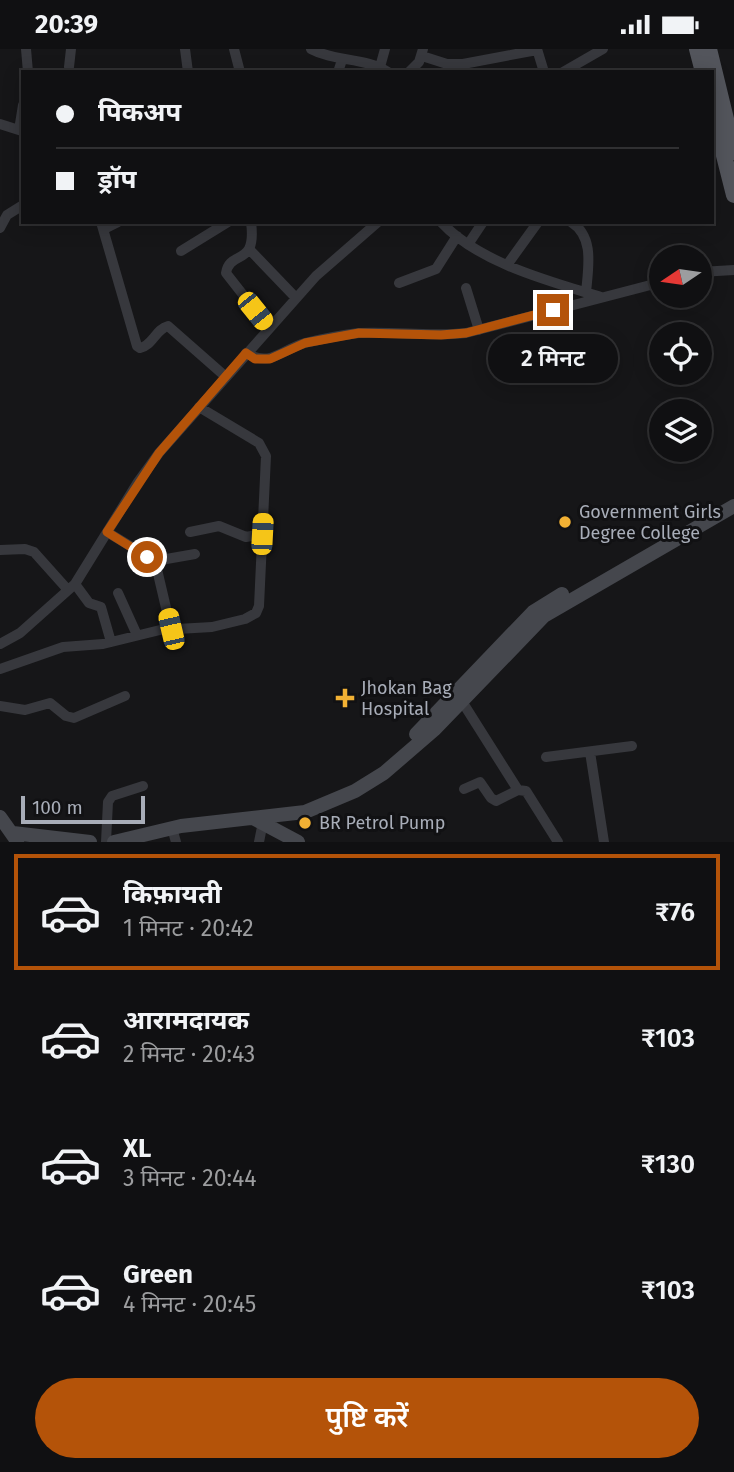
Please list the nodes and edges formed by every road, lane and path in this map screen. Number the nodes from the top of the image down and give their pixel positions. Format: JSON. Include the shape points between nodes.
{"nodes":[{"id":1,"x":26,"y":49,"type":"edge"},
{"id":2,"x":71,"y":49,"type":"edge"},
{"id":3,"x":185,"y":49,"type":"edge"},
{"id":4,"x":234,"y":49,"type":"edge"},
{"id":5,"x":311,"y":49,"type":"edge"},
{"id":6,"x":385,"y":49,"type":"edge"},
{"id":7,"x":537,"y":49,"type":"edge"},
{"id":8,"x":603,"y":49,"type":"edge"},
{"id":9,"x":697,"y":49,"type":"edge"},
{"id":10,"x":709,"y":49,"type":"edge"},
{"id":11,"x":422,"y":52,"type":"edge"},
{"id":12,"x":342,"y":59,"type":"junction"},
{"id":13,"x":69,"y":68,"type":"dead end"},
{"id":14,"x":384,"y":69,"type":"edge"},
{"id":15,"x":28,"y":70,"type":"edge"},
{"id":16,"x":188,"y":70,"type":"edge"},
{"id":17,"x":239,"y":70,"type":"edge"},
{"id":18,"x":339,"y":70,"type":"edge"},
{"id":19,"x":411,"y":70,"type":"edge"},
{"id":20,"x":543,"y":70,"type":"edge"},
{"id":21,"x":566,"y":70,"type":"edge"},
{"id":22,"x":702,"y":70,"type":"edge"},
{"id":23,"x":714,"y":116,"type":"edge"},
{"id":24,"x":0,"y":124,"type":"edge"},
{"id":25,"x":21,"y":130,"type":"edge"},
{"id":26,"x":734,"y":152,"type":"edge"},
{"id":27,"x":734,"y":195,"type":"edge"},
{"id":28,"x":21,"y":206,"type":"edge"},
{"id":29,"x":4,"y":216,"type":"edge"},
{"id":30,"x":225,"y":224,"type":"edge"},
{"id":31,"x":251,"y":224,"type":"edge"},
{"id":32,"x":376,"y":224,"type":"edge"},
{"id":33,"x":443,"y":224,"type":"edge"},
{"id":34,"x":483,"y":224,"type":"edge"},
{"id":35,"x":537,"y":224,"type":"edge"},
{"id":36,"x":573,"y":224,"type":"edge"},
{"id":37,"x":102,"y":225,"type":"edge"},
{"id":38,"x":0,"y":228,"type":"edge"},
{"id":39,"x":457,"y":236,"type":"junction"},
{"id":40,"x":469,"y":243,"type":"junction"},
{"id":41,"x":250,"y":250,"type":"junction"},
{"id":42,"x":181,"y":251,"type":"dead end"},
{"id":43,"x":507,"y":265,"type":"junction"},
{"id":44,"x":734,"y":270,"type":"edge"},
{"id":45,"x":712,"y":271,"type":"edge"},
{"id":46,"x":399,"y":283,"type":"dead end"},
{"id":47,"x":649,"y":285,"type":"edge"},
{"id":48,"x":466,"y":288,"type":"dead end"},
{"id":49,"x":586,"y":293,"type":"junction"},
{"id":50,"x":296,"y":297,"type":"junction"},
{"id":51,"x":601,"y":297,"type":"junction"},
{"id":52,"x":269,"y":328,"type":"junction"},
{"id":53,"x":479,"y":330,"type":"junction"},
{"id":54,"x":246,"y":353,"type":"junction"},
{"id":55,"x":226,"y":377,"type":"junction"},
{"id":56,"x":199,"y":407,"type":"junction"},
{"id":57,"x":734,"y":496,"type":"edge"},
{"id":58,"x":734,"y":506,"type":"edge"},
{"id":59,"x":107,"y":532,"type":"junction"},
{"id":60,"x":190,"y":532,"type":"dead end"},
{"id":61,"x":262,"y":534,"type":"junction"},
{"id":62,"x":0,"y":550,"type":"edge"},
{"id":63,"x":195,"y":554,"type":"dead end"},
{"id":64,"x":155,"y":561,"type":"junction"},
{"id":65,"x":72,"y":587,"type":"junction"},
{"id":66,"x":118,"y":593,"type":"dead end"},
{"id":67,"x":171,"y":629,"type":"junction"},
{"id":68,"x":138,"y":635,"type":"junction"},
{"id":69,"x":111,"y":642,"type":"junction"},
{"id":70,"x":0,"y":645,"type":"edge"},
{"id":71,"x":0,"y":669,"type":"edge"},
{"id":72,"x":125,"y":696,"type":"dead end"},
{"id":73,"x":463,"y":703,"type":"junction"},
{"id":74,"x":0,"y":706,"type":"edge"},
{"id":75,"x":632,"y":746,"type":"dead end"},
{"id":76,"x":590,"y":752,"type":"junction"},
{"id":77,"x":546,"y":757,"type":"dead end"},
{"id":78,"x":143,"y":786,"type":"dead end"},
{"id":79,"x":464,"y":789,"type":"dead end"},
{"id":80,"x":518,"y":790,"type":"junction"},
{"id":81,"x":281,"y":815,"type":"junction"},
{"id":82,"x":0,"y":817,"type":"edge"},
{"id":83,"x":258,"y":820,"type":"junction"},
{"id":84,"x":174,"y":835,"type":"edge"},
{"id":85,"x":15,"y":838,"type":"edge"},
{"id":86,"x":90,"y":842,"type":"edge"},
{"id":87,"x":106,"y":842,"type":"edge"},
{"id":88,"x":114,"y":842,"type":"edge"},
{"id":89,"x":259,"y":842,"type":"edge"},
{"id":90,"x":298,"y":842,"type":"edge"},
{"id":91,"x":558,"y":842,"type":"edge"},
{"id":92,"x":604,"y":842,"type":"edge"}],
"edges":[{"from":1,"to":15,"type":"street"},
{"from":2,"to":13,"type":"street"},
{"from":3,"to":16,"type":"street"},
{"from":4,"to":17,"type":"street"},
{"from":5,"to":12,"type":"street"},
{"from":6,"to":14,"type":"street"},
{"from":7,"to":11,"type":"street","via":[[464,64],[447,64]]},
{"from":7,"to":20,"type":"street"},
{"from":8,"to":21,"type":"street"},
{"from":9,"to":22,"type":"main road"},
{"from":10,"to":26,"type":"main road"},
{"from":11,"to":19,"type":"street"},
{"from":12,"to":14,"type":"street"},
{"from":12,"to":18,"type":"street"},
{"from":23,"to":27,"type":"main road"},
{"from":24,"to":25,"type":"street"},
{"from":28,"to":29,"type":"street"},
{"from":29,"to":38,"type":"street"},
{"from":30,"to":42,"type":"street"},
{"from":31,"to":41,"type":"street"},
{"from":32,"to":50,"type":"street"},
{"from":33,"to":39,"type":"street"},
{"from":34,"to":40,"type":"street"},
{"from":35,"to":43,"type":"street"},
{"from":36,"to":49,"type":"street","via":[[589,249]]},
{"from":37,"to":55,"type":"street","via":[[137,346],[146,346],[168,326]]},
{"from":39,"to":40,"type":"street"},
{"from":39,"to":46,"type":"street","via":[[436,269]]},
{"from":40,"to":43,"type":"street"},
{"from":41,"to":50,"type":"street"},
{"from":41,"to":52,"type":"street","via":[[229,265],[226,274]]},
{"from":43,"to":49,"type":"street"},
{"from":44,"to":45,"type":"street"},
{"from":47,"to":51,"type":"street"},
{"from":48,"to":53,"type":"street"},
{"from":49,"to":51,"type":"street"},
{"from":50,"to":52,"type":"street"},
{"from":51,"to":53,"type":"street"},
{"from":52,"to":54,"type":"street"},
{"from":53,"to":54,"type":"street","via":[[441,335],[348,334],[305,343],[264,360]]},
{"from":54,"to":55,"type":"street"},
{"from":55,"to":56,"type":"street"},
{"from":56,"to":59,"type":"street","via":[[159,453]]},
{"from":56,"to":61,"type":"street","via":[[264,448]]},
{"from":57,"to":81,"type":"street","via":[[546,603],[403,747],[356,781]]},
{"from":58,"to":73,"type":"street","via":[[544,616]]},
{"from":59,"to":64,"type":"street"},
{"from":59,"to":65,"type":"street"},
{"from":60,"to":61,"type":"street","via":[[219,526],[246,537]]},
{"from":61,"to":67,"type":"street","via":[[256,613],[212,627]]},
{"from":62,"to":65,"type":"street","via":[[34,552]]},
{"from":63,"to":64,"type":"street"},
{"from":64,"to":67,"type":"street"},
{"from":65,"to":69,"type":"street","via":[[89,603],[101,607]]},
{"from":65,"to":70,"type":"street"},
{"from":66,"to":68,"type":"street"},
{"from":67,"to":68,"type":"street"},
{"from":68,"to":69,"type":"street"},
{"from":69,"to":71,"type":"street","via":[[53,650]]},
{"from":72,"to":74,"type":"street","via":[[74,718],[50,703],[25,710]]},
{"from":73,"to":80,"type":"street"},
{"from":73,"to":81,"type":"street","via":[[370,782],[315,809]]},
{"from":75,"to":76,"type":"street"},
{"from":76,"to":77,"type":"street"},
{"from":76,"to":92,"type":"street"},
{"from":78,"to":87,"type":"street","via":[[112,796],[108,802]]},
{"from":79,"to":80,"type":"street","via":[[480,782],[496,801]]},
{"from":80,"to":91,"type":"street","via":[[528,793]]},
{"from":81,"to":83,"type":"street"},
{"from":82,"to":85,"type":"street"},
{"from":83,"to":84,"type":"street"},
{"from":83,"to":89,"type":"street"},
{"from":83,"to":90,"type":"street"},
{"from":84,"to":88,"type":"street"},
{"from":85,"to":86,"type":"street"}]}
